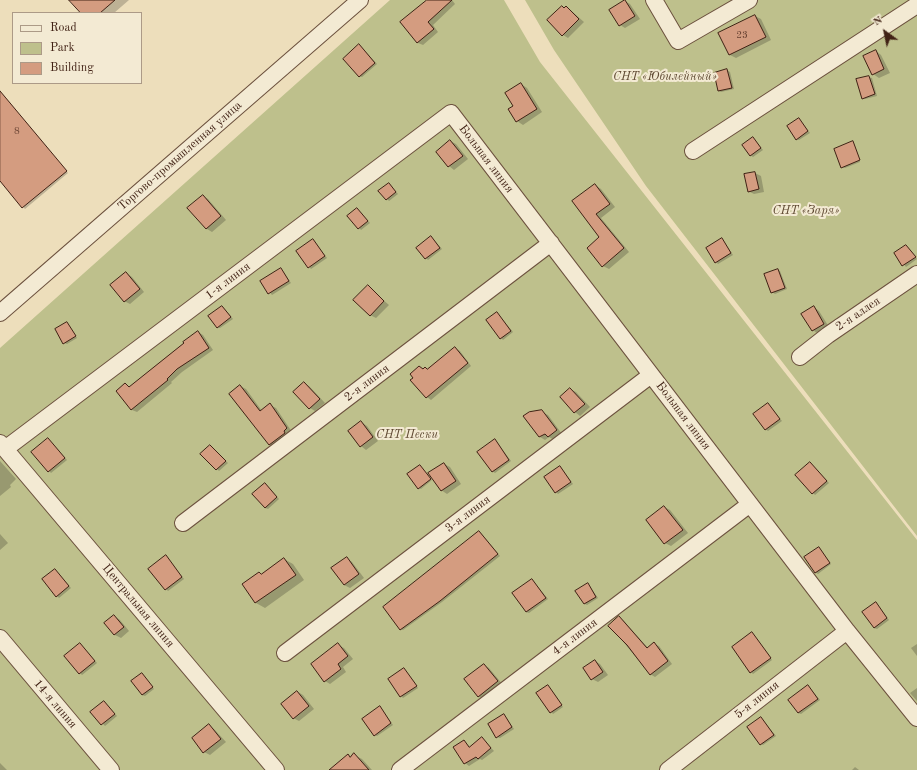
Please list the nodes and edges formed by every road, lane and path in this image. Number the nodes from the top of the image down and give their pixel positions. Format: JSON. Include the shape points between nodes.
{"nodes":[{"id":1,"x":360,"y":0,"type":"edge"},
{"id":2,"x":654,"y":0,"type":"edge"},
{"id":3,"x":749,"y":0,"type":"edge"},
{"id":4,"x":917,"y":5,"type":"edge"},
{"id":5,"x":451,"y":113,"type":"joint"},
{"id":6,"x":692,"y":151,"type":"dead end"},
{"id":7,"x":551,"y":243,"type":"junction"},
{"id":8,"x":917,"y":274,"type":"edge"},
{"id":9,"x":0,"y":313,"type":"edge"},
{"id":10,"x":800,"y":357,"type":"dead end"},
{"id":11,"x":651,"y":375,"type":"junction"},
{"id":12,"x":2,"y":446,"type":"edge"},
{"id":13,"x":750,"y":504,"type":"junction"},
{"id":14,"x":183,"y":523,"type":"dead end"},
{"id":15,"x":847,"y":631,"type":"junction"},
{"id":16,"x":0,"y":638,"type":"edge"},
{"id":17,"x":285,"y":653,"type":"dead end"},
{"id":18,"x":917,"y":718,"type":"edge"},
{"id":19,"x":111,"y":770,"type":"edge"},
{"id":20,"x":276,"y":770,"type":"edge"},
{"id":21,"x":400,"y":770,"type":"edge"},
{"id":22,"x":668,"y":770,"type":"edge"}],
"edges":[{"from":1,"to":9,"type":"street","name":"Торгово-промышленная улица"},
{"from":2,"to":3,"type":"street","via":[[678,41]]},
{"from":4,"to":6,"type":"street"},
{"from":5,"to":7,"type":"street","name":"Большая линия"},
{"from":5,"to":12,"type":"street","name":"1-я линия"},
{"from":7,"to":11,"type":"street","name":"Большая линия"},
{"from":7,"to":14,"type":"street","name":"2-я линия"},
{"from":8,"to":10,"type":"street","name":"2-я аллея","via":[[828,334]]},
{"from":11,"to":13,"type":"street","name":"Большая линия"},
{"from":11,"to":17,"type":"street","name":"3-я линия"},
{"from":12,"to":20,"type":"street","name":"Центральная линия"},
{"from":13,"to":15,"type":"street","name":"Большая линия"},
{"from":13,"to":21,"type":"street","name":"4-я линия"},
{"from":15,"to":18,"type":"street","name":"Большая линия"},
{"from":15,"to":22,"type":"street","name":"5-я линия"},
{"from":16,"to":19,"type":"street","name":"14-я линия"}]}
